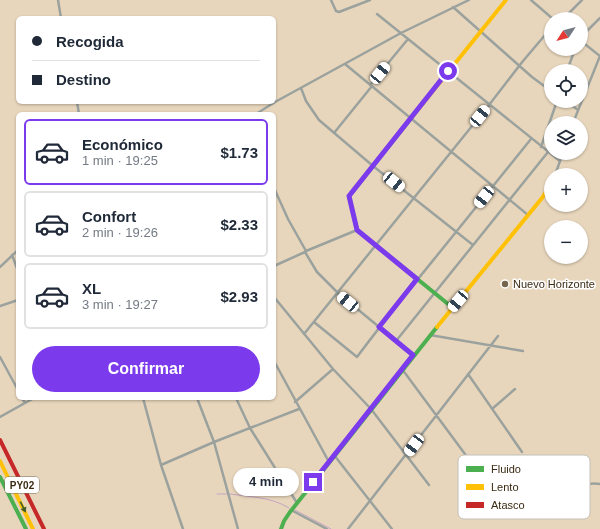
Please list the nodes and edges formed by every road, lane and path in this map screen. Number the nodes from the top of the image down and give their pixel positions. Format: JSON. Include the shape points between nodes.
{"nodes":[{"id":1,"x":58,"y":0,"type":"edge"},
{"id":2,"x":331,"y":0,"type":"edge"},
{"id":3,"x":370,"y":0,"type":"edge"},
{"id":4,"x":469,"y":0,"type":"edge"},
{"id":5,"x":506,"y":0,"type":"edge"},
{"id":6,"x":531,"y":0,"type":"edge"},
{"id":7,"x":582,"y":0,"type":"edge"},
{"id":8,"x":453,"y":7,"type":"junction"},
{"id":9,"x":545,"y":12,"type":"edge"},
{"id":10,"x":570,"y":12,"type":"edge"},
{"id":11,"x":377,"y":14,"type":"dead end"},
{"id":12,"x":61,"y":16,"type":"edge"},
{"id":13,"x":600,"y":18,"type":"edge"},
{"id":14,"x":588,"y":30,"type":"edge"},
{"id":15,"x":480,"y":32,"type":"junction"},
{"id":16,"x":401,"y":33,"type":"junction"},
{"id":17,"x":544,"y":36,"type":"edge"},
{"id":18,"x":408,"y":39,"type":"junction"},
{"id":19,"x":588,"y":47,"type":"edge"},
{"id":20,"x":600,"y":56,"type":"edge"},
{"id":21,"x":344,"y":64,"type":"junction"},
{"id":22,"x":519,"y":66,"type":"junction"},
{"id":23,"x":448,"y":71,"type":"junction"},
{"id":24,"x":371,"y":86,"type":"junction"},
{"id":25,"x":544,"y":86,"type":"edge"},
{"id":26,"x":301,"y":88,"type":"junction"},
{"id":27,"x":276,"y":101,"type":"edge"},
{"id":28,"x":272,"y":104,"type":"edge"},
{"id":29,"x":489,"y":105,"type":"junction"},
{"id":30,"x":555,"y":108,"type":"edge"},
{"id":31,"x":575,"y":108,"type":"edge"},
{"id":32,"x":578,"y":110,"type":"junction"},
{"id":33,"x":259,"y":112,"type":"edge"},
{"id":34,"x":576,"y":116,"type":"edge"},
{"id":35,"x":411,"y":118,"type":"junction"},
{"id":36,"x":334,"y":133,"type":"junction"},
{"id":37,"x":531,"y":139,"type":"junction"},
{"id":38,"x":541,"y":147,"type":"junction"},
{"id":39,"x":544,"y":149,"type":"edge"},
{"id":40,"x":452,"y":151,"type":"junction"},
{"id":41,"x":544,"y":157,"type":"edge"},
{"id":42,"x":560,"y":161,"type":"edge"},
{"id":43,"x":373,"y":166,"type":"junction"},
{"id":44,"x":557,"y":168,"type":"edge"},
{"id":45,"x":493,"y":185,"type":"junction"},
{"id":46,"x":276,"y":192,"type":"edge"},
{"id":47,"x":544,"y":195,"type":"edge"},
{"id":48,"x":414,"y":198,"type":"junction"},
{"id":49,"x":510,"y":199,"type":"junction"},
{"id":50,"x":528,"y":215,"type":"junction"},
{"id":51,"x":357,"y":230,"type":"junction"},
{"id":52,"x":456,"y":232,"type":"junction"},
{"id":53,"x":473,"y":245,"type":"junction"},
{"id":54,"x":376,"y":246,"type":"junction"},
{"id":55,"x":16,"y":252,"type":"edge"},
{"id":56,"x":306,"y":252,"type":"junction"},
{"id":57,"x":12,"y":255,"type":"junction"},
{"id":58,"x":276,"y":265,"type":"edge"},
{"id":59,"x":16,"y":266,"type":"edge"},
{"id":60,"x":0,"y":267,"type":"edge"},
{"id":61,"x":417,"y":279,"type":"junction"},
{"id":62,"x":338,"y":293,"type":"junction"},
{"id":63,"x":434,"y":294,"type":"junction"},
{"id":64,"x":276,"y":299,"type":"edge"},
{"id":65,"x":16,"y":301,"type":"edge"},
{"id":66,"x":0,"y":306,"type":"edge"},
{"id":67,"x":453,"y":308,"type":"junction"},
{"id":68,"x":314,"y":322,"type":"junction"},
{"id":69,"x":379,"y":327,"type":"junction"},
{"id":70,"x":304,"y":334,"type":"junction"},
{"id":71,"x":430,"y":335,"type":"junction"},
{"id":72,"x":498,"y":336,"type":"dead end"},
{"id":73,"x":396,"y":341,"type":"junction"},
{"id":74,"x":490,"y":346,"type":"junction"},
{"id":75,"x":523,"y":351,"type":"dead end"},
{"id":76,"x":413,"y":355,"type":"junction"},
{"id":77,"x":0,"y":357,"type":"edge"},
{"id":78,"x":276,"y":365,"type":"edge"},
{"id":79,"x":333,"y":369,"type":"junction"},
{"id":80,"x":402,"y":369,"type":"junction"},
{"id":81,"x":468,"y":374,"type":"junction"},
{"id":82,"x":16,"y":386,"type":"edge"},
{"id":83,"x":515,"y":389,"type":"dead end"},
{"id":84,"x":23,"y":400,"type":"edge"},
{"id":85,"x":30,"y":400,"type":"edge"},
{"id":86,"x":145,"y":400,"type":"edge"},
{"id":87,"x":198,"y":400,"type":"edge"},
{"id":88,"x":237,"y":400,"type":"edge"},
{"id":89,"x":295,"y":402,"type":"junction"},
{"id":90,"x":25,"y":403,"type":"junction"},
{"id":91,"x":299,"y":409,"type":"junction"},
{"id":92,"x":371,"y":409,"type":"junction"},
{"id":93,"x":492,"y":409,"type":"junction"},
{"id":94,"x":437,"y":414,"type":"junction"},
{"id":95,"x":0,"y":417,"type":"edge"},
{"id":96,"x":250,"y":428,"type":"junction"},
{"id":97,"x":0,"y":440,"type":"edge"},
{"id":98,"x":214,"y":442,"type":"junction"},
{"id":99,"x":522,"y":452,"type":"dead end"},
{"id":100,"x":406,"y":455,"type":"junction"},
{"id":101,"x":466,"y":455,"type":"edge"},
{"id":102,"x":334,"y":456,"type":"junction"},
{"id":103,"x":0,"y":461,"type":"edge"},
{"id":104,"x":329,"y":462,"type":"junction"},
{"id":105,"x":161,"y":465,"type":"junction"},
{"id":106,"x":0,"y":477,"type":"edge"},
{"id":107,"x":590,"y":484,"type":"edge"},
{"id":108,"x":600,"y":484,"type":"edge"},
{"id":109,"x":429,"y":485,"type":"dead end"},
{"id":110,"x":370,"y":501,"type":"junction"},
{"id":111,"x":297,"y":502,"type":"junction"},
{"id":112,"x":291,"y":510,"type":"junction"},
{"id":113,"x":26,"y":529,"type":"edge"},
{"id":114,"x":33,"y":529,"type":"edge"},
{"id":115,"x":44,"y":529,"type":"edge"},
{"id":116,"x":183,"y":529,"type":"edge"},
{"id":117,"x":238,"y":529,"type":"edge"},
{"id":118,"x":281,"y":529,"type":"edge"},
{"id":119,"x":327,"y":529,"type":"edge"},
{"id":120,"x":348,"y":529,"type":"edge"},
{"id":121,"x":392,"y":529,"type":"edge"}],
"edges":[{"from":1,"to":12,"type":"street"},
{"from":2,"to":3,"type":"street","via":[[339,12]]},
{"from":4,"to":8,"type":"street"},
{"from":5,"to":15,"type":"main road"},
{"from":6,"to":9,"type":"street"},
{"from":7,"to":10,"type":"street"},
{"from":8,"to":15,"type":"street"},
{"from":8,"to":16,"type":"street"},
{"from":11,"to":16,"type":"street"},
{"from":13,"to":14,"type":"street"},
{"from":15,"to":22,"type":"street"},
{"from":15,"to":23,"type":"main road"},
{"from":16,"to":18,"type":"street"},
{"from":16,"to":21,"type":"street"},
{"from":17,"to":22,"type":"street"},
{"from":18,"to":23,"type":"street"},
{"from":18,"to":24,"type":"street"},
{"from":19,"to":20,"type":"street"},
{"from":20,"to":32,"type":"street"},
{"from":21,"to":24,"type":"street"},
{"from":21,"to":26,"type":"street"},
{"from":22,"to":25,"type":"street"},
{"from":22,"to":29,"type":"street"},
{"from":23,"to":29,"type":"street"},
{"from":23,"to":35,"type":"main road"},
{"from":24,"to":35,"type":"street"},
{"from":24,"to":36,"type":"street"},
{"from":26,"to":27,"type":"street"},
{"from":26,"to":36,"type":"street","via":[[312,112]]},
{"from":28,"to":33,"type":"street"},
{"from":29,"to":37,"type":"street"},
{"from":29,"to":40,"type":"street"},
{"from":30,"to":38,"type":"street"},
{"from":31,"to":32,"type":"street"},
{"from":32,"to":34,"type":"street"},
{"from":35,"to":40,"type":"street"},
{"from":35,"to":43,"type":"main road"},
{"from":36,"to":43,"type":"street"},
{"from":37,"to":38,"type":"street"},
{"from":37,"to":45,"type":"street"},
{"from":38,"to":39,"type":"street"},
{"from":40,"to":45,"type":"street"},
{"from":40,"to":48,"type":"street"},
{"from":41,"to":49,"type":"street"},
{"from":42,"to":44,"type":"street"},
{"from":43,"to":48,"type":"street"},
{"from":43,"to":51,"type":"main road","via":[[349,196]]},
{"from":45,"to":49,"type":"street"},
{"from":45,"to":52,"type":"street"},
{"from":46,"to":56,"type":"street"},
{"from":47,"to":50,"type":"main road"},
{"from":48,"to":52,"type":"street"},
{"from":48,"to":54,"type":"street"},
{"from":49,"to":50,"type":"street"},
{"from":49,"to":53,"type":"street"},
{"from":50,"to":67,"type":"main road"},
{"from":51,"to":54,"type":"main road"},
{"from":51,"to":56,"type":"street"},
{"from":52,"to":53,"type":"street"},
{"from":52,"to":61,"type":"street"},
{"from":53,"to":63,"type":"street"},
{"from":54,"to":61,"type":"main road"},
{"from":54,"to":62,"type":"street"},
{"from":55,"to":57,"type":"street"},
{"from":56,"to":58,"type":"street"},
{"from":56,"to":62,"type":"street","via":[[317,272]]},
{"from":57,"to":59,"type":"street"},
{"from":57,"to":60,"type":"street"},
{"from":61,"to":63,"type":"main road"},
{"from":61,"to":69,"type":"street"},
{"from":62,"to":68,"type":"street"},
{"from":62,"to":69,"type":"street"},
{"from":63,"to":67,"type":"main road"},
{"from":63,"to":73,"type":"street"},
{"from":64,"to":70,"type":"street"},
{"from":65,"to":66,"type":"street"},
{"from":67,"to":71,"type":"main road"},
{"from":68,"to":69,"type":"street","via":[[357,356]]},
{"from":68,"to":70,"type":"street"},
{"from":69,"to":73,"type":"street"},
{"from":70,"to":79,"type":"street"},
{"from":71,"to":74,"type":"street"},
{"from":71,"to":76,"type":"main road"},
{"from":72,"to":74,"type":"street"},
{"from":73,"to":76,"type":"street"},
{"from":74,"to":75,"type":"street"},
{"from":74,"to":81,"type":"street"},
{"from":76,"to":80,"type":"main road"},
{"from":77,"to":82,"type":"street"},
{"from":78,"to":89,"type":"street"},
{"from":79,"to":89,"type":"street"},
{"from":79,"to":92,"type":"street"},
{"from":80,"to":92,"type":"main road"},
{"from":80,"to":94,"type":"street"},
{"from":81,"to":93,"type":"street"},
{"from":81,"to":94,"type":"street"},
{"from":83,"to":93,"type":"street"},
{"from":84,"to":90,"type":"street"},
{"from":85,"to":90,"type":"street"},
{"from":86,"to":105,"type":"street"},
{"from":87,"to":98,"type":"street"},
{"from":88,"to":96,"type":"street"},
{"from":89,"to":91,"type":"street"},
{"from":90,"to":95,"type":"street"},
{"from":91,"to":96,"type":"street"},
{"from":91,"to":104,"type":"street"},
{"from":92,"to":100,"type":"street"},
{"from":92,"to":102,"type":"main road"},
{"from":93,"to":99,"type":"street"},
{"from":94,"to":100,"type":"street"},
{"from":94,"to":101,"type":"street"},
{"from":96,"to":98,"type":"street"},
{"from":96,"to":111,"type":"street"},
{"from":97,"to":115,"type":"main road","number":"PY02"},
{"from":98,"to":105,"type":"street"},
{"from":98,"to":117,"type":"street"},
{"from":100,"to":109,"type":"street"},
{"from":100,"to":110,"type":"street"},
{"from":102,"to":104,"type":"main road"},
{"from":102,"to":110,"type":"street"},
{"from":103,"to":114,"type":"main road","number":"PY02","one_way":true},
{"from":104,"to":111,"type":"main road"},
{"from":105,"to":116,"type":"street"},
{"from":106,"to":113,"type":"main road"},
{"from":107,"to":108,"type":"street"},
{"from":110,"to":120,"type":"street"},
{"from":110,"to":121,"type":"street"},
{"from":111,"to":112,"type":"main road"},
{"from":112,"to":118,"type":"main road"},
{"from":112,"to":119,"type":"street"}]}
